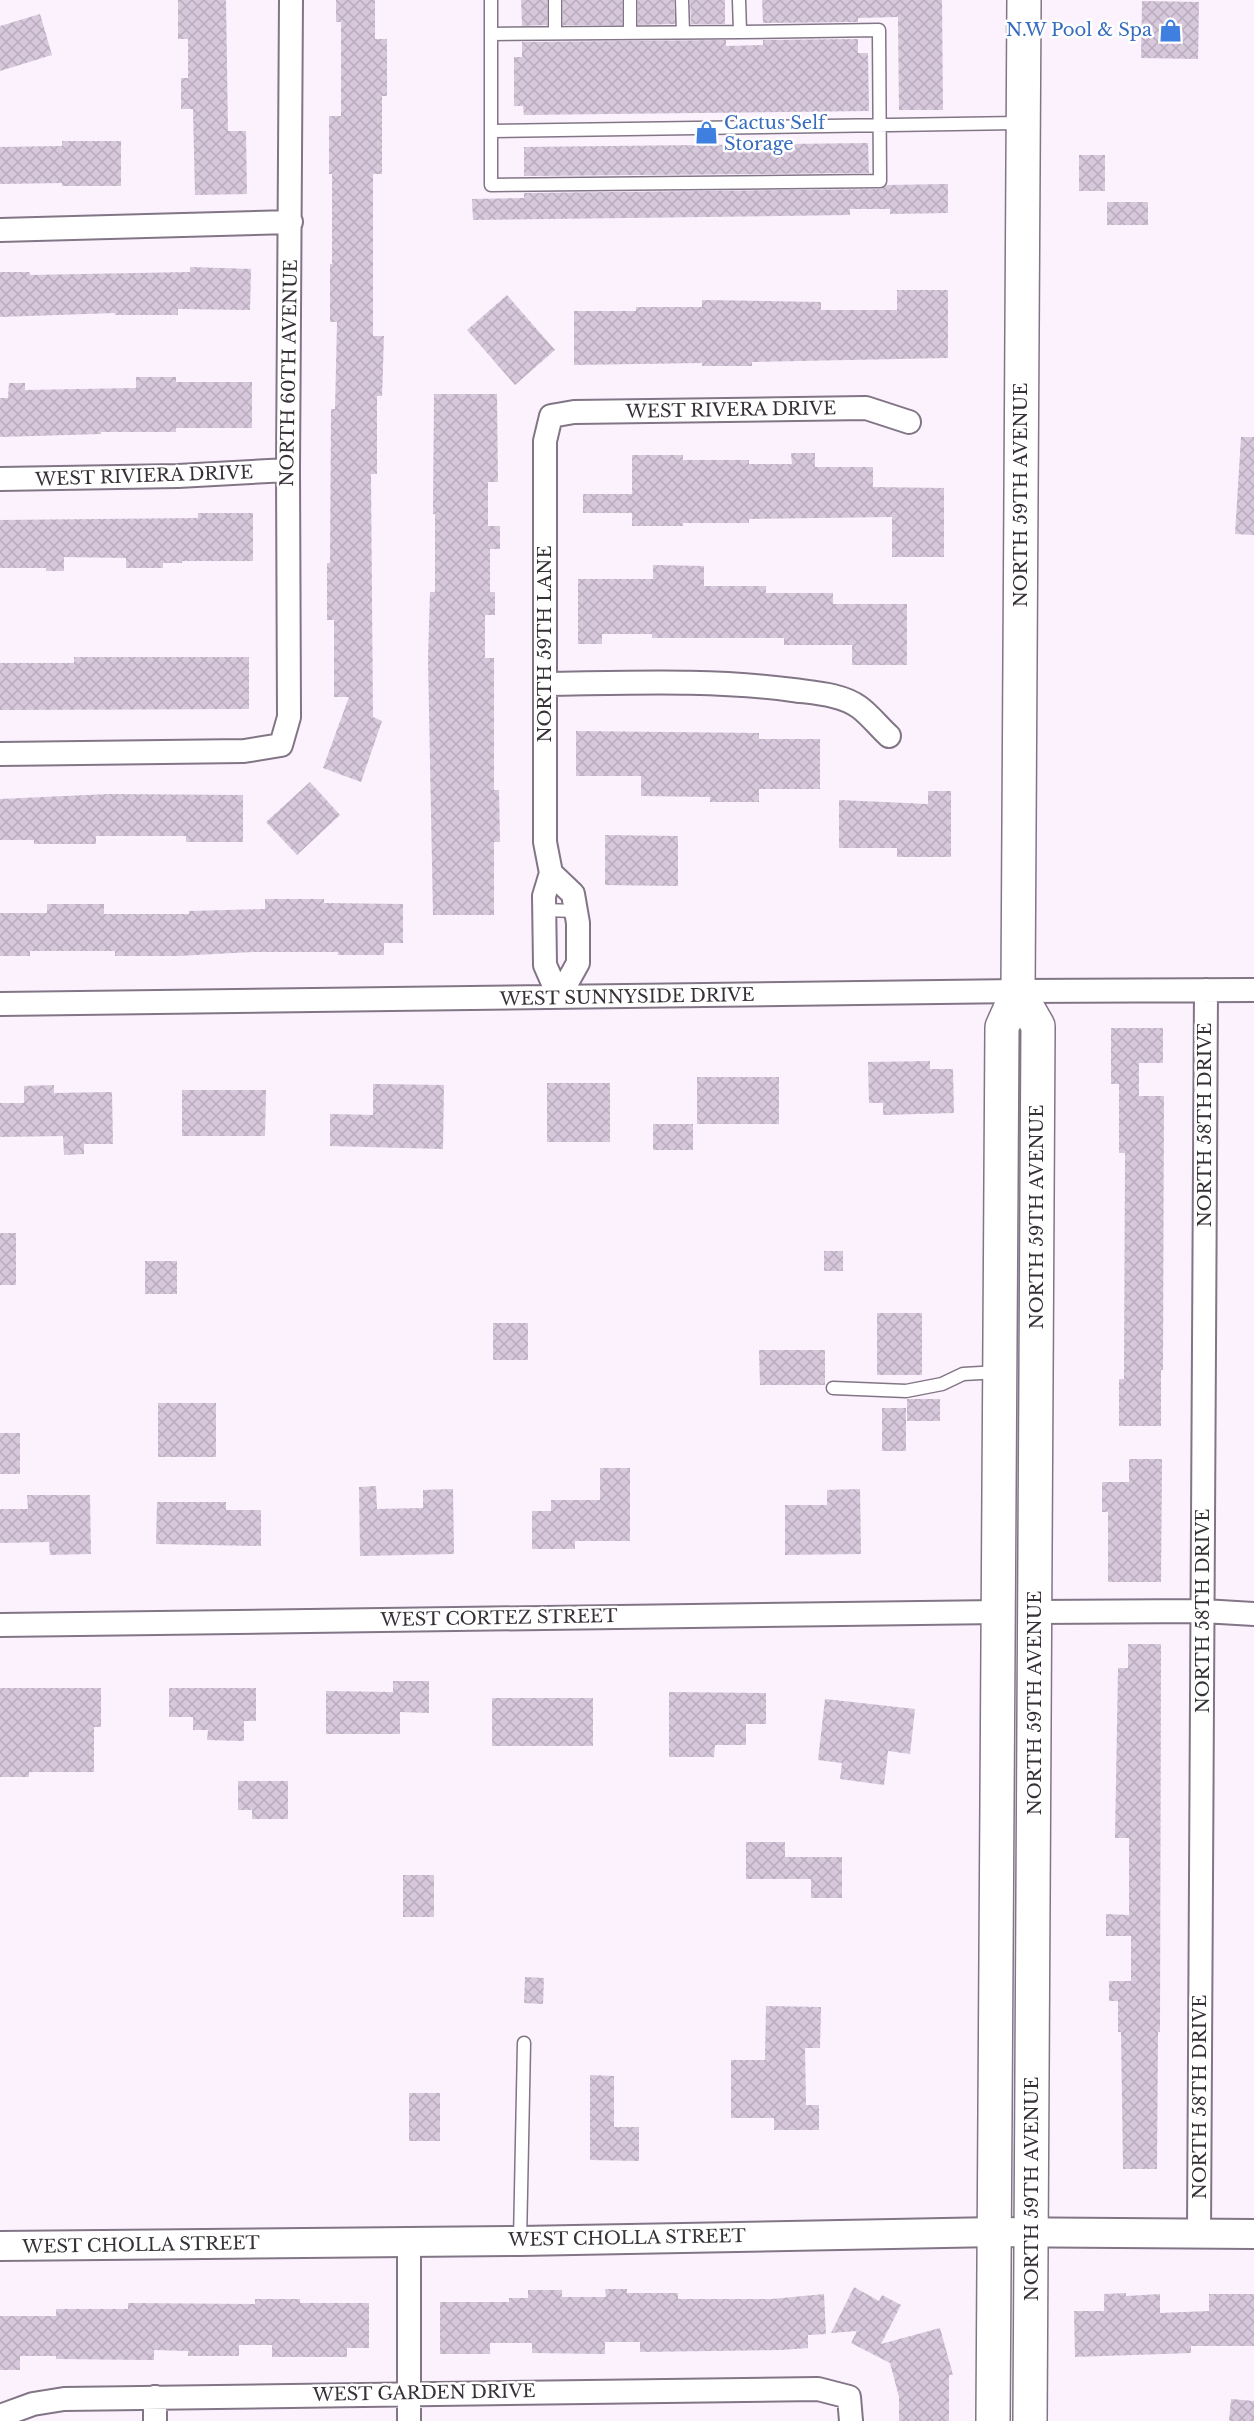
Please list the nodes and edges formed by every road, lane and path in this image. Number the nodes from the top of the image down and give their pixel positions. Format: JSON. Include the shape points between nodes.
{"nodes":[{"id":1,"x":291,"y":0,"type":"edge"},
{"id":2,"x":491,"y":0,"type":"edge"},
{"id":3,"x":555,"y":0,"type":"edge"},
{"id":4,"x":630,"y":0,"type":"edge"},
{"id":5,"x":682,"y":0,"type":"edge"},
{"id":6,"x":739,"y":0,"type":"edge"},
{"id":7,"x":1024,"y":0,"type":"edge"},
{"id":8,"x":683,"y":32,"type":"junction"},
{"id":9,"x":740,"y":32,"type":"junction"},
{"id":10,"x":555,"y":33,"type":"junction"},
{"id":11,"x":630,"y":33,"type":"junction"},
{"id":12,"x":491,"y":34,"type":"junction"},
{"id":13,"x":1023,"y":123,"type":"junction"},
{"id":14,"x":879,"y":127,"type":"junction"},
{"id":15,"x":491,"y":131,"type":"junction"},
{"id":16,"x":291,"y":222,"type":"junction"},
{"id":17,"x":0,"y":230,"type":"edge"},
{"id":18,"x":551,"y":416,"type":"joint"},
{"id":19,"x":909,"y":422,"type":"dead end"},
{"id":20,"x":288,"y":470,"type":"junction"},
{"id":21,"x":0,"y":479,"type":"edge"},
{"id":22,"x":545,"y":684,"type":"junction"},
{"id":23,"x":889,"y":736,"type":"dead end"},
{"id":24,"x":0,"y":754,"type":"edge"},
{"id":25,"x":551,"y":873,"type":"junction"},
{"id":26,"x":544,"y":910,"type":"junction"},
{"id":27,"x":576,"y":911,"type":"junction"},
{"id":28,"x":1206,"y":990,"type":"junction"},
{"id":29,"x":1254,"y":990,"type":"edge"},
{"id":30,"x":1018,"y":991,"type":"junction"},
{"id":31,"x":559,"y":998,"type":"junction"},
{"id":32,"x":0,"y":1004,"type":"edge"},
{"id":33,"x":1000,"y":1372,"type":"junction"},
{"id":34,"x":833,"y":1389,"type":"dead end"},
{"id":35,"x":1203,"y":1611,"type":"junction"},
{"id":36,"x":999,"y":1612,"type":"junction"},
{"id":37,"x":1035,"y":1612,"type":"junction"},
{"id":38,"x":1254,"y":1614,"type":"edge"},
{"id":39,"x":0,"y":1625,"type":"edge"},
{"id":40,"x":524,"y":2043,"type":"dead end"},
{"id":41,"x":996,"y":2232,"type":"junction"},
{"id":42,"x":1033,"y":2232,"type":"junction"},
{"id":43,"x":1199,"y":2233,"type":"junction"},
{"id":44,"x":1254,"y":2234,"type":"edge"},
{"id":45,"x":520,"y":2241,"type":"junction"},
{"id":46,"x":409,"y":2242,"type":"junction"},
{"id":47,"x":0,"y":2246,"type":"edge"},
{"id":48,"x":409,"y":2393,"type":"junction"},
{"id":49,"x":155,"y":2397,"type":"junction"},
{"id":50,"x":0,"y":2416,"type":"edge"},
{"id":51,"x":155,"y":2421,"type":"edge"},
{"id":52,"x":409,"y":2421,"type":"edge"},
{"id":53,"x":851,"y":2421,"type":"edge"},
{"id":54,"x":993,"y":2421,"type":"edge"},
{"id":55,"x":1030,"y":2421,"type":"edge"}],
"edges":[{"from":1,"to":16,"type":"street","name":"NORTH 60TH AVENUE"},
{"from":2,"to":12,"type":"lane"},
{"from":3,"to":10,"type":"lane"},
{"from":4,"to":11,"type":"lane"},
{"from":5,"to":8,"type":"lane"},
{"from":6,"to":9,"type":"lane"},
{"from":7,"to":13,"type":"main road","name":"NORTH 59TH AVENUE"},
{"from":8,"to":9,"type":"lane"},
{"from":8,"to":11,"type":"lane"},
{"from":9,"to":14,"type":"lane","via":[[879,30]]},
{"from":10,"to":11,"type":"lane"},
{"from":10,"to":12,"type":"lane"},
{"from":12,"to":15,"type":"lane"},
{"from":13,"to":14,"type":"lane"},
{"from":13,"to":30,"type":"main road","name":"NORTH 59TH AVENUE"},
{"from":14,"to":15,"type":"lane"},
{"from":14,"to":15,"type":"lane","via":[[880,181],[491,184]]},
{"from":16,"to":17,"type":"street"},
{"from":16,"to":20,"type":"street","name":"NORTH 60TH AVENUE"},
{"from":18,"to":19,"type":"street","name":"WEST RIVERA DRIVE","via":[[574,412],[866,408]]},
{"from":18,"to":22,"type":"street","name":"NORTH 59TH LANE","via":[[545,441]]},
{"from":20,"to":21,"type":"street","name":"WEST RIVIERA DRIVE"},
{"from":20,"to":24,"type":"street","name":"NORTH 60TH AVENUE","via":[[289,717],[281,746],[244,751]]},
{"from":22,"to":23,"type":"street","via":[[703,683],[812,692],[858,706]]},
{"from":22,"to":25,"type":"street","name":"NORTH 59TH LANE","via":[[545,842]]},
{"from":25,"to":26,"type":"street","name":"NORTH 59TH LANE"},
{"from":25,"to":27,"type":"street","via":[[573,894]]},
{"from":26,"to":27,"type":"lane"},
{"from":26,"to":31,"type":"street","name":"NORTH 59TH LANE","via":[[545,965]]},
{"from":27,"to":31,"type":"street","via":[[578,963]]},
{"from":28,"to":29,"type":"street","name":"WEST SUNNYSIDE DRIVE"},
{"from":28,"to":30,"type":"street","name":"WEST SUNNYSIDE DRIVE"},
{"from":28,"to":35,"type":"street","name":"NORTH 58TH DRIVE"},
{"from":30,"to":31,"type":"street","name":"WEST SUNNYSIDE DRIVE"},
{"from":30,"to":33,"type":"main road","name":"NORTH 59TH AVENUE","via":[[1002,1027]]},
{"from":30,"to":37,"type":"main road","name":"NORTH 59TH AVENUE","via":[[1038,1026]]},
{"from":31,"to":32,"type":"street","name":"WEST SUNNYSIDE DRIVE"},
{"from":33,"to":34,"type":"lane","via":[[963,1374],[942,1384],[906,1390]]},
{"from":33,"to":36,"type":"main road","name":"NORTH 59TH AVENUE"},
{"from":35,"to":37,"type":"street"},
{"from":35,"to":38,"type":"street"},
{"from":35,"to":43,"type":"street","name":"NORTH 58TH DRIVE"},
{"from":36,"to":39,"type":"street","name":"WEST CORTEZ STREET"},
{"from":36,"to":41,"type":"main road","name":"NORTH 59TH AVENUE"},
{"from":37,"to":42,"type":"main road","name":"NORTH 59TH AVENUE"},
{"from":40,"to":45,"type":"lane"},
{"from":41,"to":42,"type":"street","name":"WEST CHOLLA STREET"},
{"from":41,"to":45,"type":"street","name":"WEST CHOLLA STREET"},
{"from":41,"to":54,"type":"main road","name":"NORTH 59TH AVENUE"},
{"from":42,"to":43,"type":"street","name":"WEST CHOLLA STREET"},
{"from":42,"to":55,"type":"main road","name":"NORTH 59TH AVENUE"},
{"from":43,"to":44,"type":"street","name":"WEST CHOLLA STREET"},
{"from":45,"to":46,"type":"street","name":"WEST CHOLLA STREET"},
{"from":46,"to":47,"type":"street","name":"WEST CHOLLA STREET"},
{"from":46,"to":48,"type":"street"},
{"from":48,"to":49,"type":"street","name":"WEST GARDEN DRIVE"},
{"from":48,"to":52,"type":"street"},
{"from":48,"to":53,"type":"street","name":"WEST GARDEN DRIVE","via":[[818,2388],[849,2397]]},
{"from":49,"to":50,"type":"street","name":"WEST GARDEN DRIVE","via":[[63,2399]]},
{"from":49,"to":51,"type":"street"}]}
